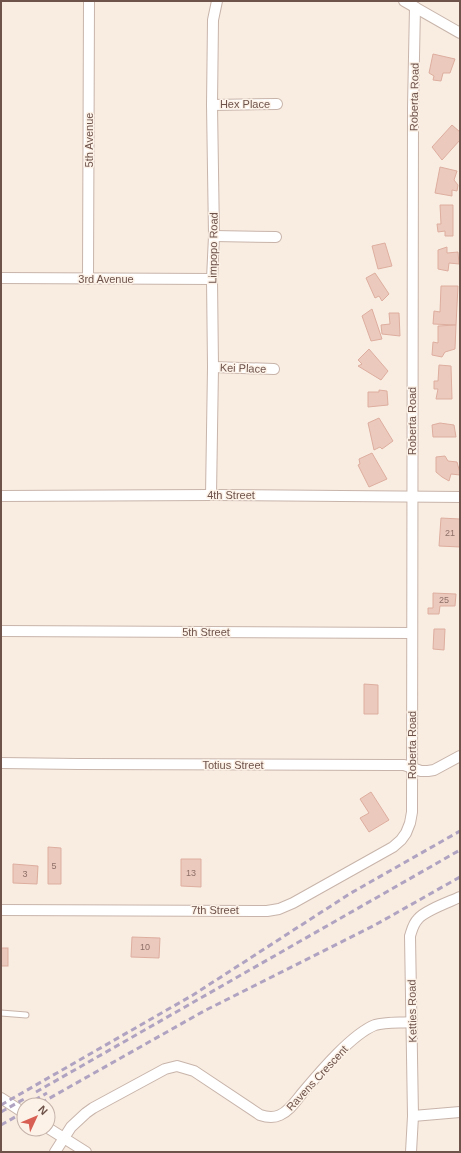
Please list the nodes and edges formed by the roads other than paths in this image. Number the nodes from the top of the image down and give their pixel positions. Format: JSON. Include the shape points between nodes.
{"nodes":[{"id":1,"x":89,"y":1,"type":"edge"},
{"id":2,"x":217,"y":1,"type":"edge"},
{"id":3,"x":404,"y":1,"type":"edge"},
{"id":4,"x":415,"y":7,"type":"junction"},
{"id":5,"x":460,"y":33,"type":"edge"},
{"id":6,"x":277,"y":104,"type":"dead end"},
{"id":7,"x":212,"y":105,"type":"junction"},
{"id":8,"x":214,"y":236,"type":"junction"},
{"id":9,"x":276,"y":237,"type":"dead end"},
{"id":10,"x":1,"y":278,"type":"edge"},
{"id":11,"x":88,"y":279,"type":"junction"},
{"id":12,"x":212,"y":279,"type":"junction"},
{"id":13,"x":213,"y":367,"type":"junction"},
{"id":14,"x":274,"y":369,"type":"dead end"},
{"id":15,"x":211,"y":495,"type":"junction"},
{"id":16,"x":1,"y":496,"type":"edge"},
{"id":17,"x":412,"y":497,"type":"junction"},
{"id":18,"x":460,"y":497,"type":"edge"},
{"id":19,"x":1,"y":631,"type":"edge"},
{"id":20,"x":412,"y":633,"type":"junction"},
{"id":21,"x":460,"y":756,"type":"edge"},
{"id":22,"x":1,"y":763,"type":"edge"},
{"id":23,"x":412,"y":768,"type":"junction"},
{"id":24,"x":406,"y":833,"type":"joint"},
{"id":25,"x":460,"y":897,"type":"edge"},
{"id":26,"x":1,"y":910,"type":"edge"},
{"id":27,"x":1,"y":1013,"type":"edge"},
{"id":28,"x":26,"y":1015,"type":"dead end"},
{"id":29,"x":412,"y":1022,"type":"junction"},
{"id":30,"x":1,"y":1098,"type":"edge"},
{"id":31,"x":16,"y":1108,"type":"edge"},
{"id":32,"x":460,"y":1112,"type":"edge"},
{"id":33,"x":413,"y":1116,"type":"junction"},
{"id":34,"x":56,"y":1133,"type":"edge"},
{"id":35,"x":63,"y":1138,"type":"junction"},
{"id":36,"x":55,"y":1152,"type":"edge"},
{"id":37,"x":86,"y":1152,"type":"edge"},
{"id":38,"x":411,"y":1152,"type":"edge"}],
"edges":[{"from":1,"to":11,"type":"street","name":"5th Avenue"},
{"from":2,"to":7,"type":"street","name":"Limpopo Road","via":[[213,20]]},
{"from":3,"to":4,"type":"street"},
{"from":4,"to":5,"type":"street"},
{"from":4,"to":17,"type":"street","name":"Roberta Road"},
{"from":6,"to":7,"type":"street","name":"Hex Place"},
{"from":7,"to":8,"type":"street","name":"Limpopo Road"},
{"from":8,"to":9,"type":"street"},
{"from":8,"to":12,"type":"street","name":"Limpopo Road"},
{"from":10,"to":11,"type":"street","name":"3rd Avenue"},
{"from":11,"to":12,"type":"street","name":"3rd Avenue"},
{"from":12,"to":13,"type":"street","name":"Limpopo Road"},
{"from":13,"to":14,"type":"street","name":"Kei Place"},
{"from":13,"to":15,"type":"street","name":"Limpopo Road"},
{"from":15,"to":16,"type":"street","name":"4th Street"},
{"from":15,"to":17,"type":"street","name":"4th Street"},
{"from":17,"to":18,"type":"street","name":"4th Street"},
{"from":17,"to":20,"type":"street","name":"Roberta Road"},
{"from":19,"to":20,"type":"street","name":"5th Street"},
{"from":20,"to":23,"type":"street","name":"Roberta Road"},
{"from":21,"to":23,"type":"street","name":"Totius Street","via":[[428,772]]},
{"from":22,"to":23,"type":"street","name":"Totius Street","via":[[404,765]]},
{"from":23,"to":24,"type":"street","name":"Roberta Road","via":[[412,812]]},
{"from":24,"to":26,"type":"street","name":"7th Street","via":[[393,847],[293,903],[267,911]]},
{"from":25,"to":29,"type":"street","name":"Ketties Road","via":[[421,916],[412,930]]},
{"from":27,"to":28,"type":"lane"},
{"from":29,"to":33,"type":"street","name":"Ketties Road"},
{"from":29,"to":35,"type":"street","name":"Ravens Crescent","via":[[376,1025],[358,1036],[322,1071],[286,1112],[276,1117],[260,1114],[194,1071],[177,1066],[165,1069],[93,1108],[78,1120]]},
{"from":30,"to":31,"type":"street"},
{"from":32,"to":33,"type":"street"},
{"from":33,"to":38,"type":"street","name":"Ketties Road"},
{"from":34,"to":35,"type":"street"},
{"from":35,"to":36,"type":"street","name":"Ravens Crescent"},
{"from":35,"to":37,"type":"street"}]}
